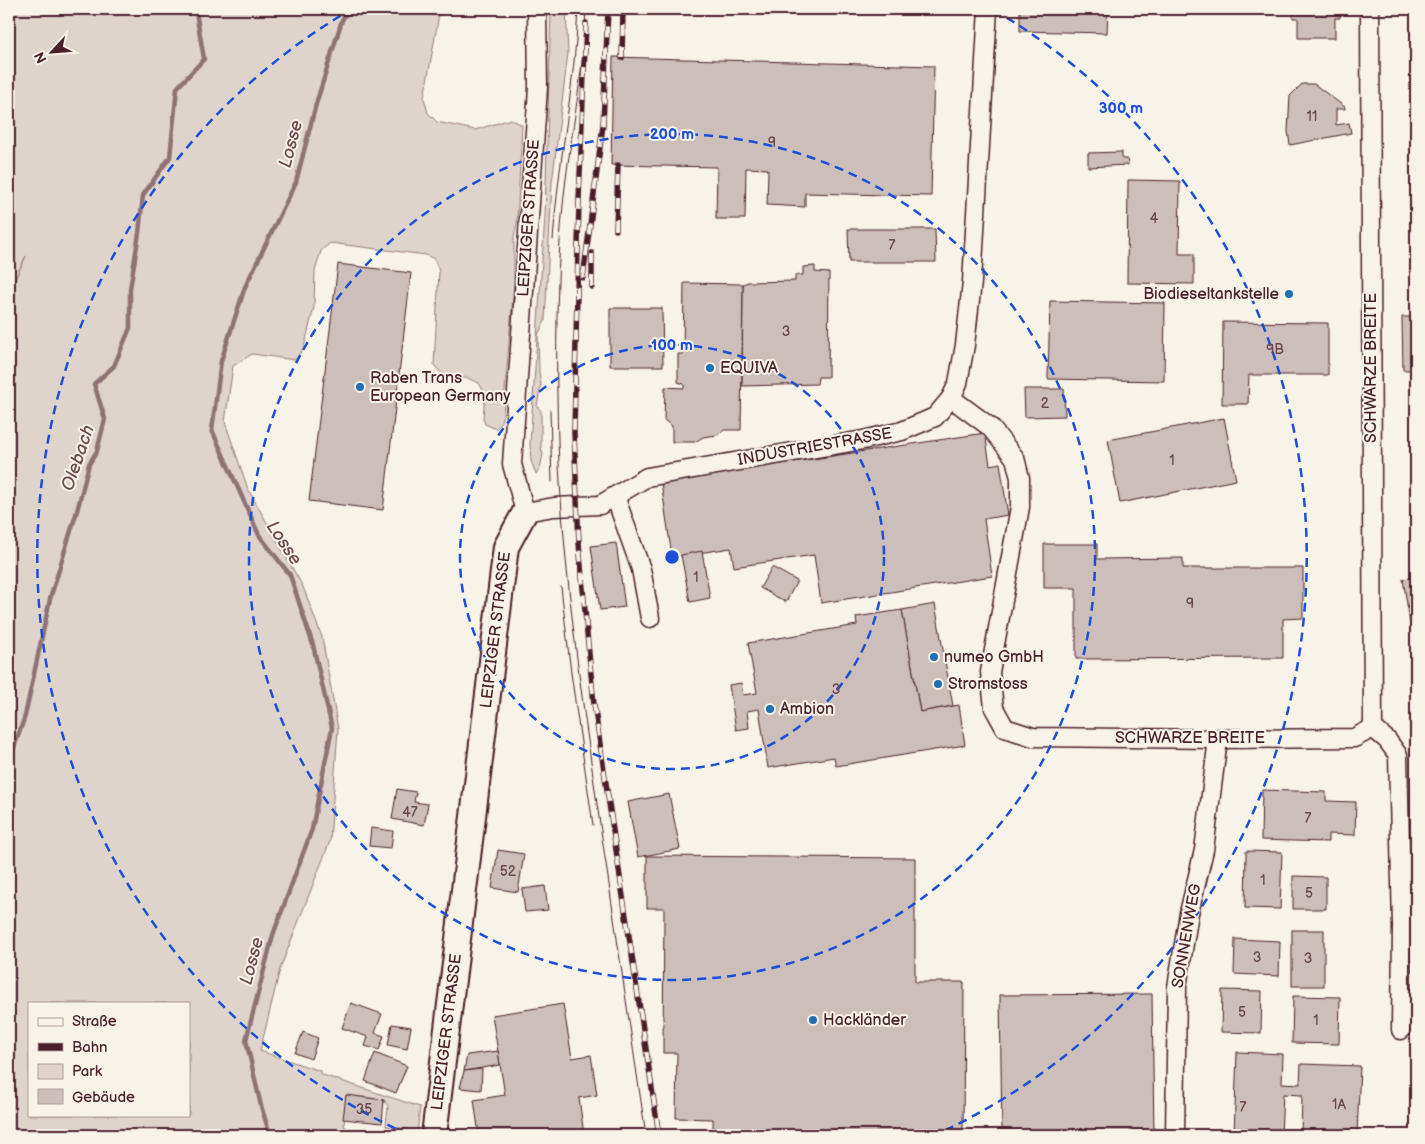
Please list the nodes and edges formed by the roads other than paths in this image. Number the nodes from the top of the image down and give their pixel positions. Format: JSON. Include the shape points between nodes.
{"nodes":[{"id":1,"x":537,"y":9,"type":"edge"},
{"id":2,"x":988,"y":9,"type":"edge"},
{"id":3,"x":1370,"y":9,"type":"edge"},
{"id":4,"x":952,"y":398,"type":"junction"},
{"id":5,"x":615,"y":496,"type":"junction"},
{"id":6,"x":525,"y":512,"type":"junction"},
{"id":7,"x":650,"y":618,"type":"dead end"},
{"id":8,"x":1373,"y":728,"type":"junction"},
{"id":9,"x":1218,"y":739,"type":"junction"},
{"id":10,"x":1401,"y":1030,"type":"dead end"},
{"id":11,"x":434,"y":1135,"type":"edge"},
{"id":12,"x":1175,"y":1135,"type":"edge"}],
"edges":[{"from":1,"to":6,"type":"street","name":"LEIPZIGER STRASSE","via":[[538,88],[512,464]]},
{"from":2,"to":4,"type":"street","name":"INDUSTRIESTRASSE","via":[[972,282],[965,345]]},
{"from":3,"to":8,"type":"street","name":"SCHWARZE BREITE"},
{"from":4,"to":5,"type":"street","name":"INDUSTRIESTRASSE","via":[[935,417],[902,431],[647,477]]},
{"from":4,"to":9,"type":"street","name":"SCHWARZE BREITE","via":[[990,427],[1015,458],[1020,478],[1020,507],[990,672],[994,708],[1005,728],[1033,737]]},
{"from":5,"to":6,"type":"street","name":"INDUSTRIESTRASSE","via":[[600,505]]},
{"from":5,"to":7,"type":"street","via":[[641,569]]},
{"from":6,"to":11,"type":"street","name":"LEIPZIGER STRASSE","via":[[506,546]]},
{"from":8,"to":9,"type":"street","name":"SCHWARZE BREITE","via":[[1354,738]]},
{"from":8,"to":10,"type":"street","via":[[1398,755]]},
{"from":9,"to":12,"type":"street","name":"SONNENWEG","via":[[1204,850],[1189,913],[1177,987]]}]}
